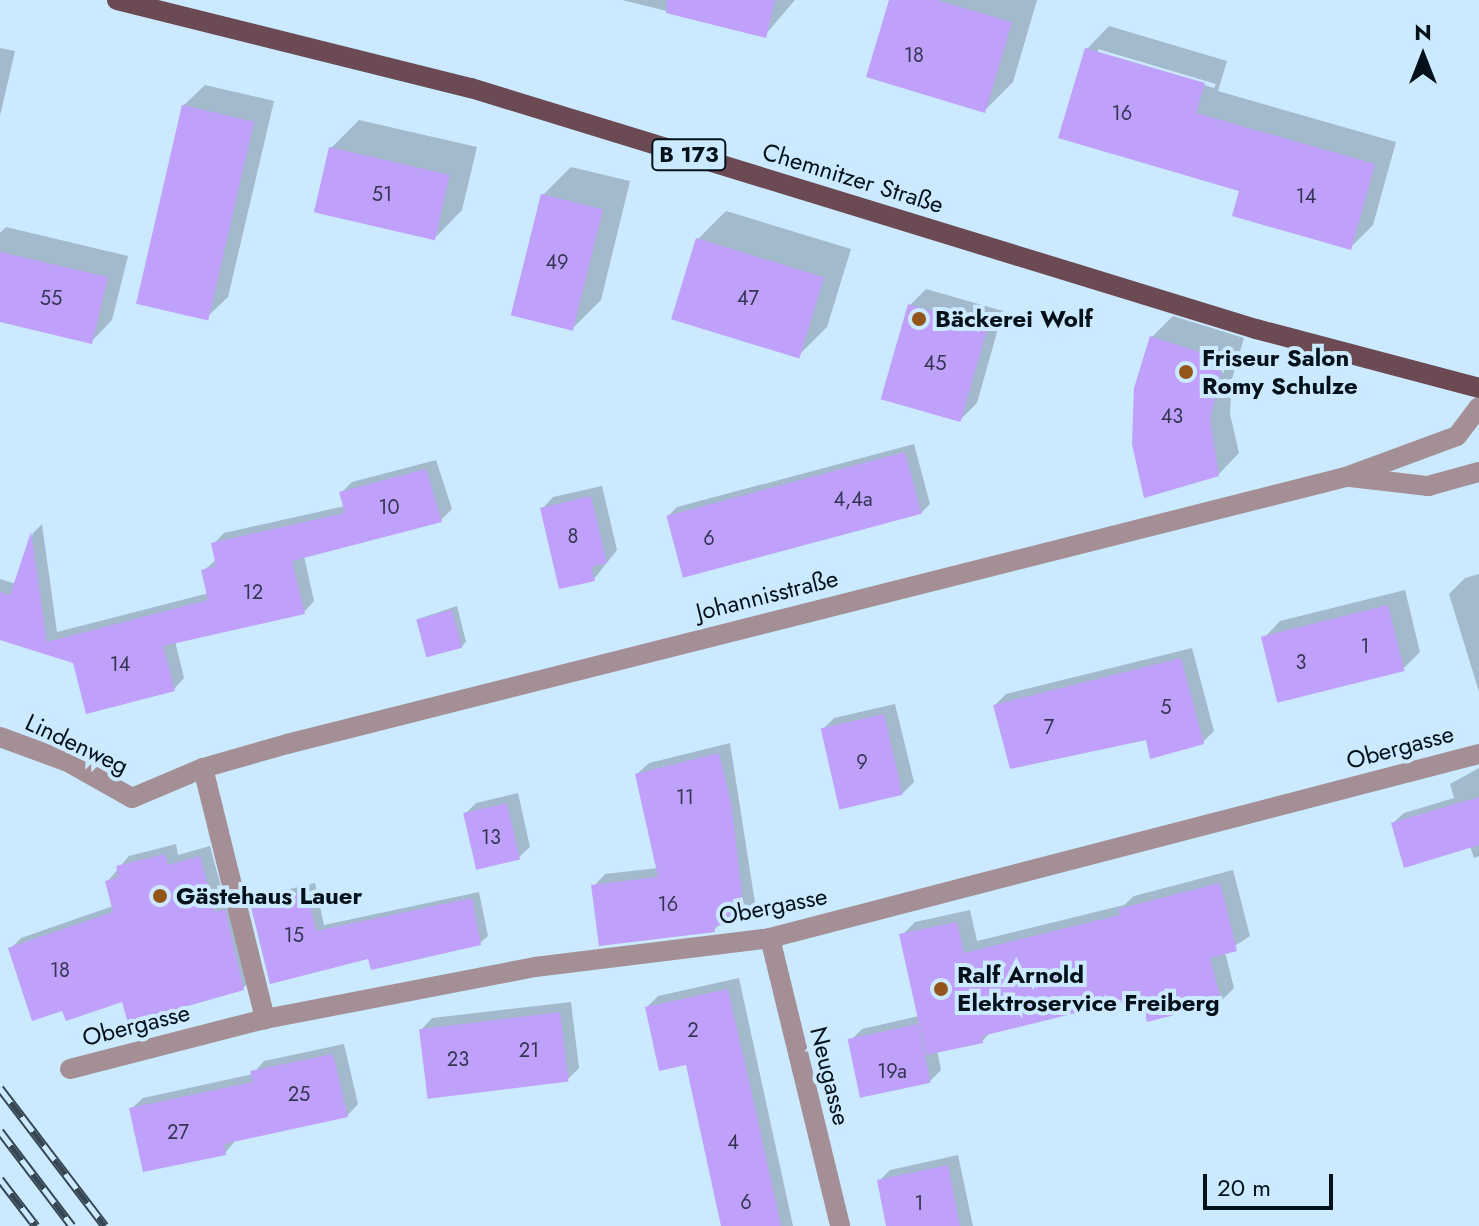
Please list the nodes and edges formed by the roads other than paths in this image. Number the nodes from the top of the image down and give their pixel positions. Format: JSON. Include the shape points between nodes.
{"nodes":[{"id":1,"x":117,"y":0,"type":"edge"},
{"id":2,"x":1479,"y":388,"type":"edge"},
{"id":3,"x":1479,"y":407,"type":"edge"},
{"id":4,"x":1479,"y":472,"type":"edge"},
{"id":5,"x":1346,"y":477,"type":"junction"},
{"id":6,"x":0,"y":737,"type":"edge"},
{"id":7,"x":1479,"y":754,"type":"edge"},
{"id":8,"x":203,"y":768,"type":"junction"},
{"id":9,"x":132,"y":798,"type":"joint"},
{"id":10,"x":770,"y":938,"type":"junction"},
{"id":11,"x":265,"y":1019,"type":"junction"},
{"id":12,"x":70,"y":1069,"type":"dead end"},
{"id":13,"x":840,"y":1226,"type":"edge"}],
"edges":[{"from":1,"to":2,"type":"main road","name":"Chemnitzer Straße","number":"B 173","via":[[471,88],[1256,329]]},
{"from":3,"to":5,"type":"street","name":"Johannisstraße","via":[[1457,436]]},
{"from":4,"to":5,"type":"street","name":"Johannisstraße","via":[[1428,486]]},
{"from":5,"to":8,"type":"street","name":"Johannisstraße"},
{"from":6,"to":9,"type":"street","name":"Lindenweg","via":[[68,762]]},
{"from":7,"to":10,"type":"street","name":"Obergasse"},
{"from":8,"to":9,"type":"street","name":"Johannisstraße"},
{"from":8,"to":11,"type":"street"},
{"from":10,"to":11,"type":"street","name":"Obergasse","via":[[535,967]]},
{"from":10,"to":13,"type":"street","name":"Neugasse"},
{"from":11,"to":12,"type":"street","name":"Obergasse"}]}
